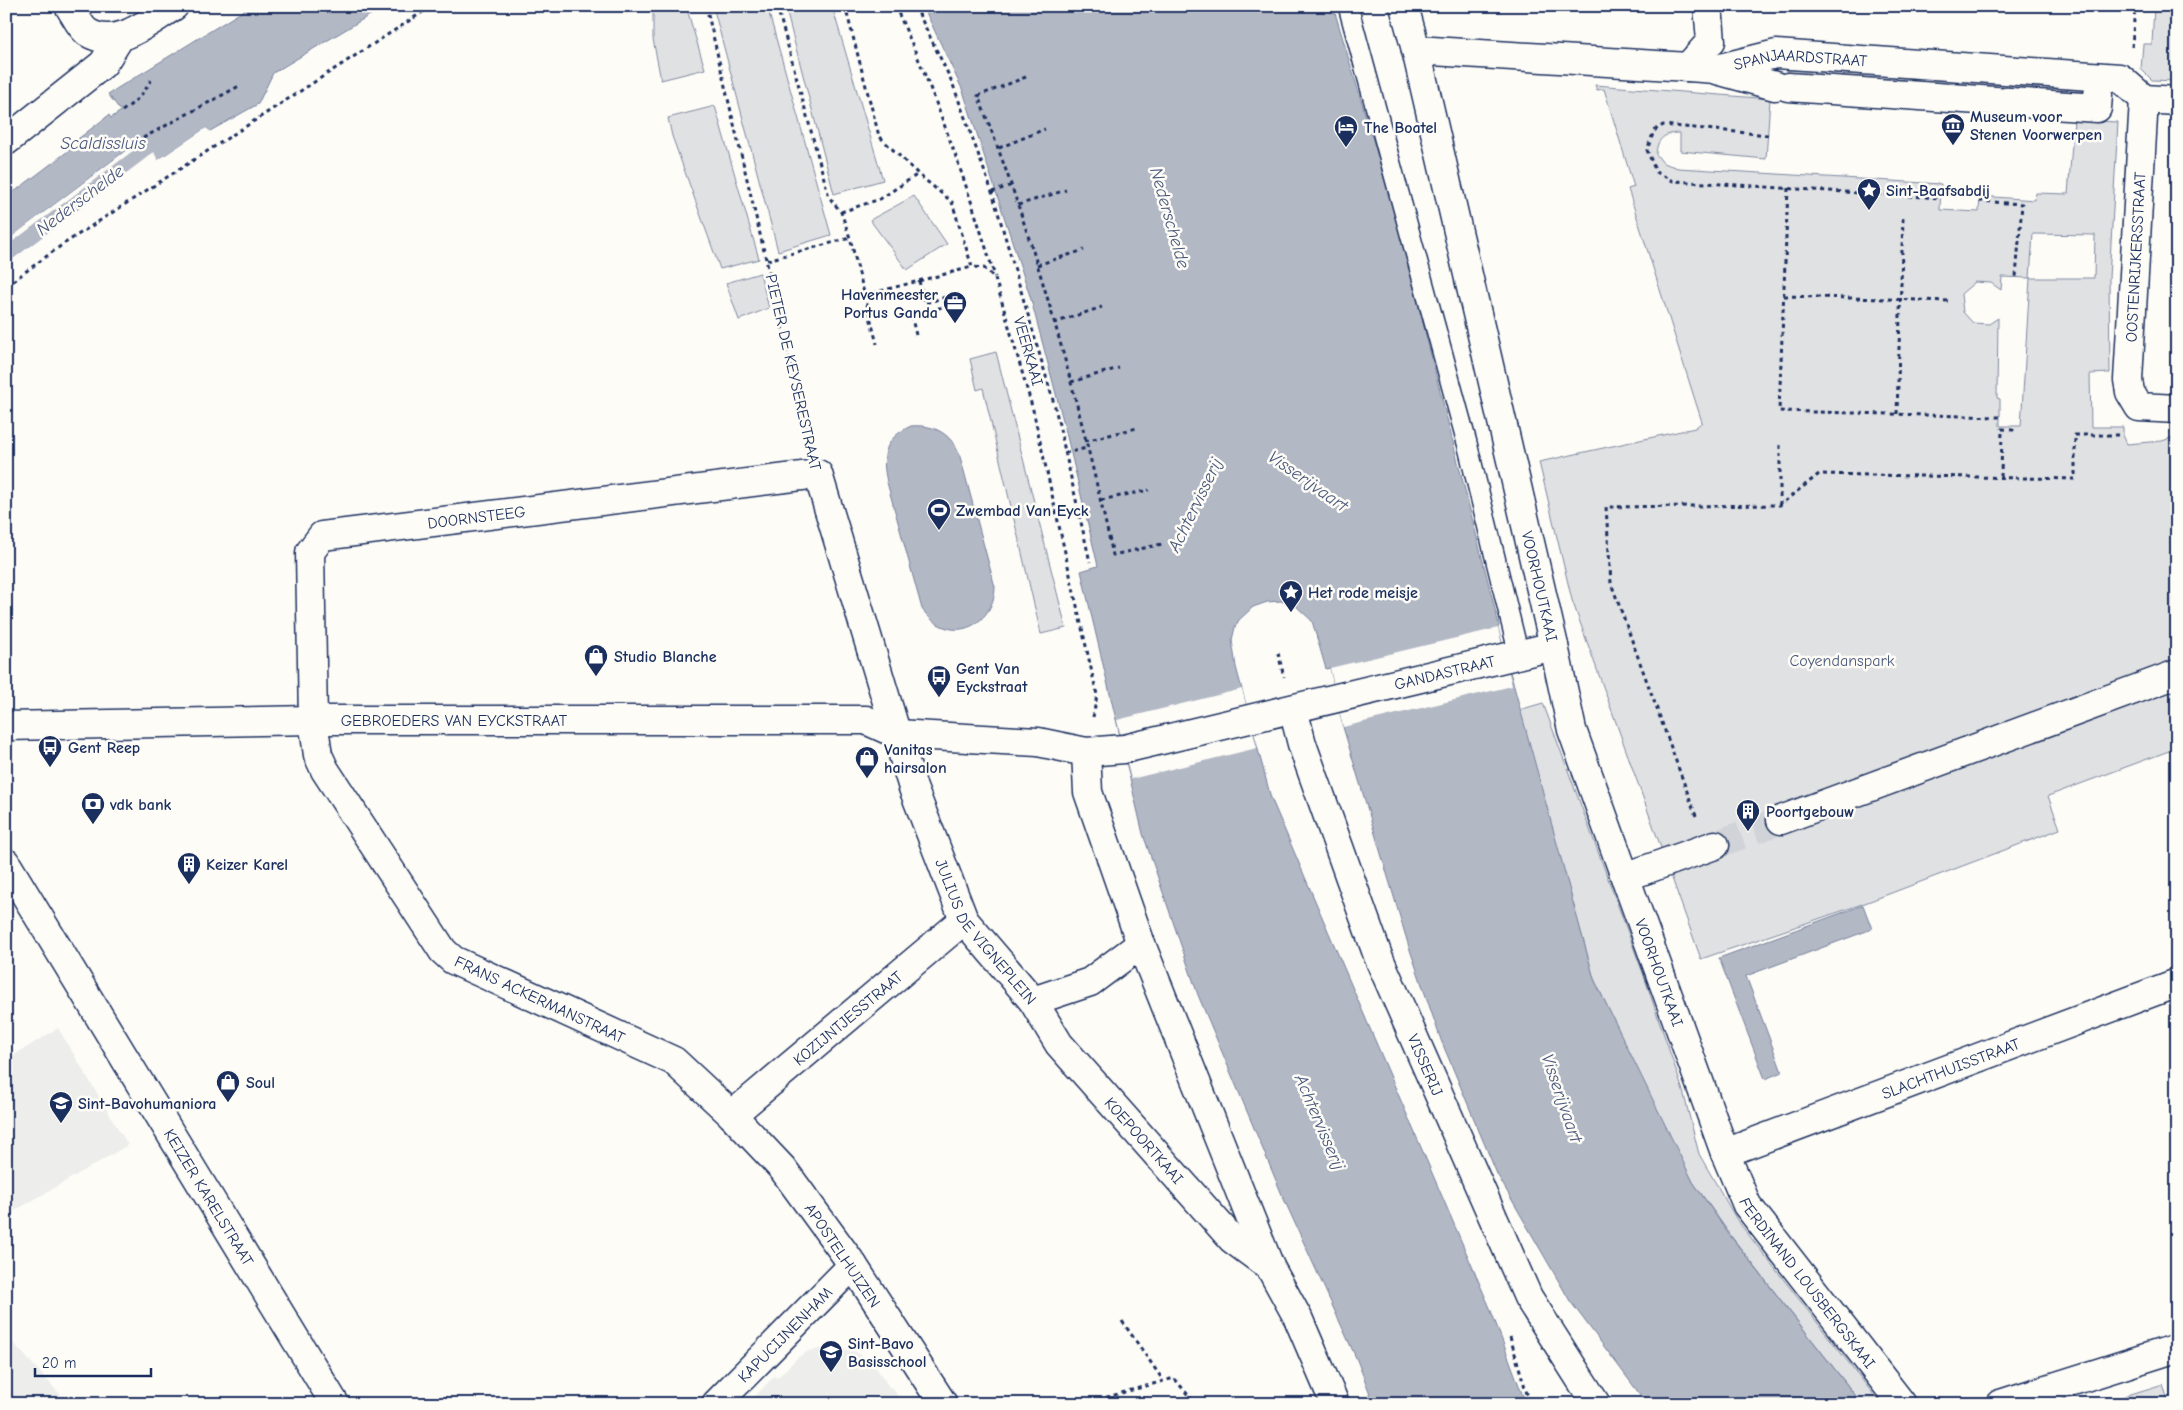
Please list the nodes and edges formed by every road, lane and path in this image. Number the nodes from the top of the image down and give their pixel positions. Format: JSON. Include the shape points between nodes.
{"nodes":[{"id":1,"x":69,"y":6,"type":"edge"},
{"id":2,"x":174,"y":6,"type":"edge"},
{"id":3,"x":432,"y":6,"type":"edge"},
{"id":4,"x":706,"y":6,"type":"edge"},
{"id":5,"x":777,"y":6,"type":"edge"},
{"id":6,"x":845,"y":6,"type":"edge"},
{"id":7,"x":895,"y":6,"type":"edge"},
{"id":8,"x":915,"y":6,"type":"edge"},
{"id":9,"x":1348,"y":6,"type":"edge"},
{"id":10,"x":1404,"y":6,"type":"edge"},
{"id":11,"x":1708,"y":6,"type":"edge"},
{"id":12,"x":112,"y":37,"type":"junction"},
{"id":13,"x":1416,"y":50,"type":"junction"},
{"id":14,"x":1688,"y":67,"type":"junction"},
{"id":15,"x":1716,"y":69,"type":"junction"},
{"id":16,"x":1026,"y":77,"type":"dead end"},
{"id":17,"x":151,"y":80,"type":"dead end"},
{"id":18,"x":240,"y":84,"type":"dead end"},
{"id":19,"x":2099,"y":85,"type":"junction"},
{"id":20,"x":2144,"y":99,"type":"junction"},
{"id":21,"x":2177,"y":101,"type":"edge"},
{"id":22,"x":122,"y":111,"type":"dead end"},
{"id":23,"x":1045,"y":129,"type":"dead end"},
{"id":24,"x":1768,"y":135,"type":"dead end"},
{"id":25,"x":143,"y":138,"type":"dead end"},
{"id":26,"x":6,"y":141,"type":"edge"},
{"id":27,"x":999,"y":148,"type":"junction"},
{"id":28,"x":918,"y":174,"type":"junction"},
{"id":29,"x":1012,"y":185,"type":"junction"},
{"id":30,"x":1788,"y":188,"type":"junction"},
{"id":31,"x":1066,"y":190,"type":"dead end"},
{"id":32,"x":992,"y":192,"type":"junction"},
{"id":33,"x":1940,"y":198,"type":"dead end"},
{"id":34,"x":1980,"y":201,"type":"dead end"},
{"id":35,"x":1018,"y":205,"type":"junction"},
{"id":36,"x":841,"y":212,"type":"junction"},
{"id":37,"x":1903,"y":217,"type":"dead end"},
{"id":38,"x":850,"y":238,"type":"junction"},
{"id":39,"x":1084,"y":250,"type":"dead end"},
{"id":40,"x":767,"y":260,"type":"junction"},
{"id":41,"x":1037,"y":265,"type":"junction"},
{"id":42,"x":972,"y":267,"type":"junction"},
{"id":43,"x":2016,"y":277,"type":"dead end"},
{"id":44,"x":995,"y":278,"type":"junction"},
{"id":45,"x":919,"y":281,"type":"junction"},
{"id":46,"x":6,"y":286,"type":"edge"},
{"id":47,"x":865,"y":295,"type":"junction"},
{"id":48,"x":1784,"y":296,"type":"junction"},
{"id":49,"x":1900,"y":299,"type":"junction"},
{"id":50,"x":1952,"y":300,"type":"dead end"},
{"id":51,"x":1102,"y":308,"type":"dead end"},
{"id":52,"x":1054,"y":323,"type":"junction"},
{"id":53,"x":916,"y":335,"type":"dead end"},
{"id":54,"x":877,"y":344,"type":"dead end"},
{"id":55,"x":1119,"y":368,"type":"dead end"},
{"id":56,"x":1070,"y":382,"type":"junction"},
{"id":57,"x":2145,"y":408,"type":"junction"},
{"id":58,"x":2177,"y":409,"type":"edge"},
{"id":59,"x":1896,"y":414,"type":"junction"},
{"id":60,"x":2000,"y":417,"type":"dead end"},
{"id":61,"x":2013,"y":426,"type":"dead end"},
{"id":62,"x":1137,"y":428,"type":"dead end"},
{"id":63,"x":1086,"y":441,"type":"junction"},
{"id":64,"x":1780,"y":442,"type":"dead end"},
{"id":65,"x":1087,"y":448,"type":"junction"},
{"id":66,"x":1065,"y":453,"type":"junction"},
{"id":67,"x":818,"y":474,"type":"junction"},
{"id":68,"x":2001,"y":477,"type":"junction"},
{"id":69,"x":1149,"y":490,"type":"dead end"},
{"id":70,"x":1101,"y":500,"type":"junction"},
{"id":71,"x":1780,"y":504,"type":"junction"},
{"id":72,"x":1162,"y":544,"type":"dead end"},
{"id":73,"x":1090,"y":562,"type":"dead end"},
{"id":74,"x":1554,"y":646,"type":"junction"},
{"id":75,"x":1512,"y":656,"type":"junction"},
{"id":76,"x":2177,"y":674,"type":"edge"},
{"id":77,"x":1292,"y":709,"type":"junction"},
{"id":78,"x":313,"y":720,"type":"junction"},
{"id":79,"x":6,"y":726,"type":"edge"},
{"id":80,"x":897,"y":734,"type":"junction"},
{"id":81,"x":1086,"y":752,"type":"junction"},
{"id":82,"x":1781,"y":820,"type":"tunnel mouth"},
{"id":83,"x":1711,"y":846,"type":"joint"},
{"id":84,"x":6,"y":863,"type":"edge"},
{"id":85,"x":1625,"y":877,"type":"junction"},
{"id":86,"x":964,"y":920,"type":"junction"},
{"id":87,"x":1141,"y":944,"type":"junction"},
{"id":88,"x":2177,"y":983,"type":"edge"},
{"id":89,"x":1033,"y":1001,"type":"junction"},
{"id":90,"x":732,"y":1115,"type":"junction"},
{"id":91,"x":1725,"y":1153,"type":"junction"},
{"id":92,"x":853,"y":1264,"type":"junction"},
{"id":93,"x":1270,"y":1267,"type":"junction"},
{"id":94,"x":1122,"y":1321,"type":"dead end"},
{"id":95,"x":2177,"y":1348,"type":"edge"},
{"id":96,"x":1163,"y":1380,"type":"junction"},
{"id":97,"x":335,"y":1404,"type":"edge"},
{"id":98,"x":716,"y":1404,"type":"edge"},
{"id":99,"x":943,"y":1404,"type":"edge"},
{"id":100,"x":1083,"y":1404,"type":"edge"},
{"id":101,"x":1192,"y":1404,"type":"edge"},
{"id":102,"x":1336,"y":1404,"type":"edge"},
{"id":103,"x":1596,"y":1404,"type":"edge"},
{"id":104,"x":1902,"y":1404,"type":"edge"},
{"id":105,"x":2000,"y":1404,"type":"edge"}],
"edges":[{"from":1,"to":12,"type":"street","via":[[85,31]]},
{"from":2,"to":12,"type":"street","via":[[130,33]]},
{"from":3,"to":46,"type":"path","via":[[62,245]]},
{"from":4,"to":40,"type":"path","name":"PIETER DE KEYSERESTRAAT"},
{"from":5,"to":36,"type":"path","via":[[829,197]]},
{"from":6,"to":28,"type":"path","via":[[879,136]]},
{"from":7,"to":44,"type":"path","name":"VEERKAAI","via":[[970,194]]},
{"from":8,"to":32,"type":"path","via":[[952,82]]},
{"from":9,"to":75,"type":"lane","via":[[1468,442]]},
{"from":10,"to":13,"type":"street","name":"VOORHOUTKAAI"},
{"from":11,"to":14,"type":"street","via":[[1711,41]]},
{"from":12,"to":26,"type":"street","via":[[103,64]]},
{"from":13,"to":14,"type":"street","name":"SPANJAARDSTRAAT"},
{"from":13,"to":74,"type":"street","name":"VOORHOUTKAAI"},
{"from":14,"to":15,"type":"street","name":"SPANJAARDSTRAAT"},
{"from":15,"to":19,"type":"street","name":"SPANJAARDSTRAAT","via":[[1776,54]]},
{"from":15,"to":19,"type":"street","via":[[1781,87],[2096,108]]},
{"from":16,"to":27,"type":"path","via":[[978,96]]},
{"from":17,"to":22,"type":"path","via":[[136,102]]},
{"from":18,"to":25,"type":"path"},
{"from":19,"to":20,"type":"street","name":"SPANJAARDSTRAAT","via":[[2120,78]]},
{"from":20,"to":21,"type":"street"},
{"from":20,"to":57,"type":"street","name":"OOSTENRIJKERSSTRAAT","via":[[2128,380],[2130,392],[2139,407]]},
{"from":23,"to":27,"type":"path"},
{"from":24,"to":30,"type":"path","via":[[1663,125],[1654,131],[1647,150],[1656,172],[1672,181]]},
{"from":27,"to":29,"type":"path"},
{"from":28,"to":36,"type":"path","via":[[880,199]]},
{"from":28,"to":42,"type":"path","via":[[952,202]]},
{"from":29,"to":32,"type":"path"},
{"from":29,"to":35,"type":"path"},
{"from":30,"to":33,"type":"path"},
{"from":30,"to":48,"type":"path"},
{"from":31,"to":35,"type":"path"},
{"from":32,"to":66,"type":"path","via":[[1050,388]]},
{"from":34,"to":43,"type":"path","via":[[2022,204]]},
{"from":35,"to":41,"type":"path"},
{"from":36,"to":38,"type":"path"},
{"from":37,"to":49,"type":"path"},
{"from":38,"to":40,"type":"path"},
{"from":38,"to":47,"type":"path"},
{"from":39,"to":41,"type":"path"},
{"from":40,"to":67,"type":"path","name":"PIETER DE KEYSERESTRAAT"},
{"from":41,"to":52,"type":"path"},
{"from":42,"to":44,"type":"path","via":[[984,268]]},
{"from":42,"to":45,"type":"path"},
{"from":44,"to":81,"type":"path","name":"VEERKAAI","via":[[1033,410],[1097,695]]},
{"from":45,"to":47,"type":"path"},
{"from":45,"to":53,"type":"path","via":[[925,303],[953,295],[956,306],[910,315]]},
{"from":47,"to":54,"type":"path"},
{"from":48,"to":49,"type":"path"},
{"from":48,"to":59,"type":"path","via":[[1779,411]]},
{"from":49,"to":50,"type":"path"},
{"from":49,"to":59,"type":"path"},
{"from":51,"to":52,"type":"path"},
{"from":52,"to":56,"type":"path"},
{"from":55,"to":56,"type":"path"},
{"from":56,"to":63,"type":"path"},
{"from":57,"to":58,"type":"street"},
{"from":57,"to":68,"type":"path","via":[[2123,435],[2075,435],[2075,479]]},
{"from":59,"to":60,"type":"path"},
{"from":61,"to":68,"type":"path","via":[[2013,430],[2002,429]]},
{"from":62,"to":63,"type":"path"},
{"from":63,"to":65,"type":"path"},
{"from":64,"to":71,"type":"path"},
{"from":65,"to":66,"type":"path"},
{"from":65,"to":70,"type":"path"},
{"from":66,"to":73,"type":"path"},
{"from":67,"to":78,"type":"street","name":"DOORNSTEEG","via":[[322,536],[310,552]]},
{"from":67,"to":80,"type":"street","name":"PIETER DE KEYSERESTRAAT"},
{"from":68,"to":71,"type":"path","via":[[1818,474]]},
{"from":69,"to":70,"type":"path"},
{"from":70,"to":72,"type":"path","via":[[1113,555]]},
{"from":71,"to":83,"type":"path","via":[[1606,507],[1611,583]]},
{"from":74,"to":75,"type":"street","name":"GANDASTRAAT"},
{"from":74,"to":85,"type":"street","name":"VOORHOUTKAAI","via":[[1572,730]]},
{"from":75,"to":77,"type":"street","name":"GANDASTRAAT"},
{"from":76,"to":82,"type":"street"},
{"from":77,"to":81,"type":"street","via":[[1124,749]]},
{"from":77,"to":103,"type":"street","name":"VISSERIJ","via":[[1305,754],[1378,956],[1528,1297]]},
{"from":78,"to":79,"type":"street","name":"GEBROEDERS VAN EYCKSTRAAT"},
{"from":78,"to":80,"type":"street","name":"GEBROEDERS VAN EYCKSTRAAT","via":[[866,720]]},
{"from":78,"to":90,"type":"street","name":"FRANS ACKERMANSTRAAT","via":[[318,755],[325,770],[443,951],[453,960],[674,1062]]},
{"from":80,"to":81,"type":"street","via":[[1038,742]]},
{"from":80,"to":86,"type":"street","name":"JULIUS DE VIGNEPLEIN","via":[[913,788]]},
{"from":81,"to":87,"type":"street","via":[[1088,792]]},
{"from":83,"to":85,"type":"street"},
{"from":84,"to":97,"type":"street","name":"KEIZER KARELSTRAAT"},
{"from":85,"to":91,"type":"street","name":"VOORHOUTKAAI"},
{"from":86,"to":89,"type":"street","name":"JULIUS DE VIGNEPLEIN"},
{"from":86,"to":90,"type":"street","name":"KOZIJNTJESSTRAAT"},
{"from":87,"to":89,"type":"street","name":"JULIUS DE VIGNEPLEIN","via":[[1090,982]]},
{"from":87,"to":93,"type":"street","name":"KOEPOORTKAAI"},
{"from":88,"to":91,"type":"street","name":"SLACHTHUISSTRAAT"},
{"from":89,"to":93,"type":"street","name":"KOEPOORTKAAI","via":[[1059,1044],[1219,1225],[1232,1239]]},
{"from":90,"to":92,"type":"street","name":"APOSTELHUIZEN","via":[[783,1169]]},
{"from":91,"to":104,"type":"street","name":"FERDINAND LOUSBERGSKAAI","via":[[1748,1205]]},
{"from":92,"to":98,"type":"street","name":"KAPUCIJNENHAM"},
{"from":92,"to":99,"type":"street","name":"APOSTELHUIZEN"},
{"from":93,"to":102,"type":"street","name":"KOEPOORTKAAI","via":[[1298,1318]]},
{"from":94,"to":96,"type":"path"},
{"from":95,"to":105,"type":"street"},
{"from":96,"to":100,"type":"path"},
{"from":96,"to":101,"type":"path","via":[[1174,1378],[1193,1401]]}]}
